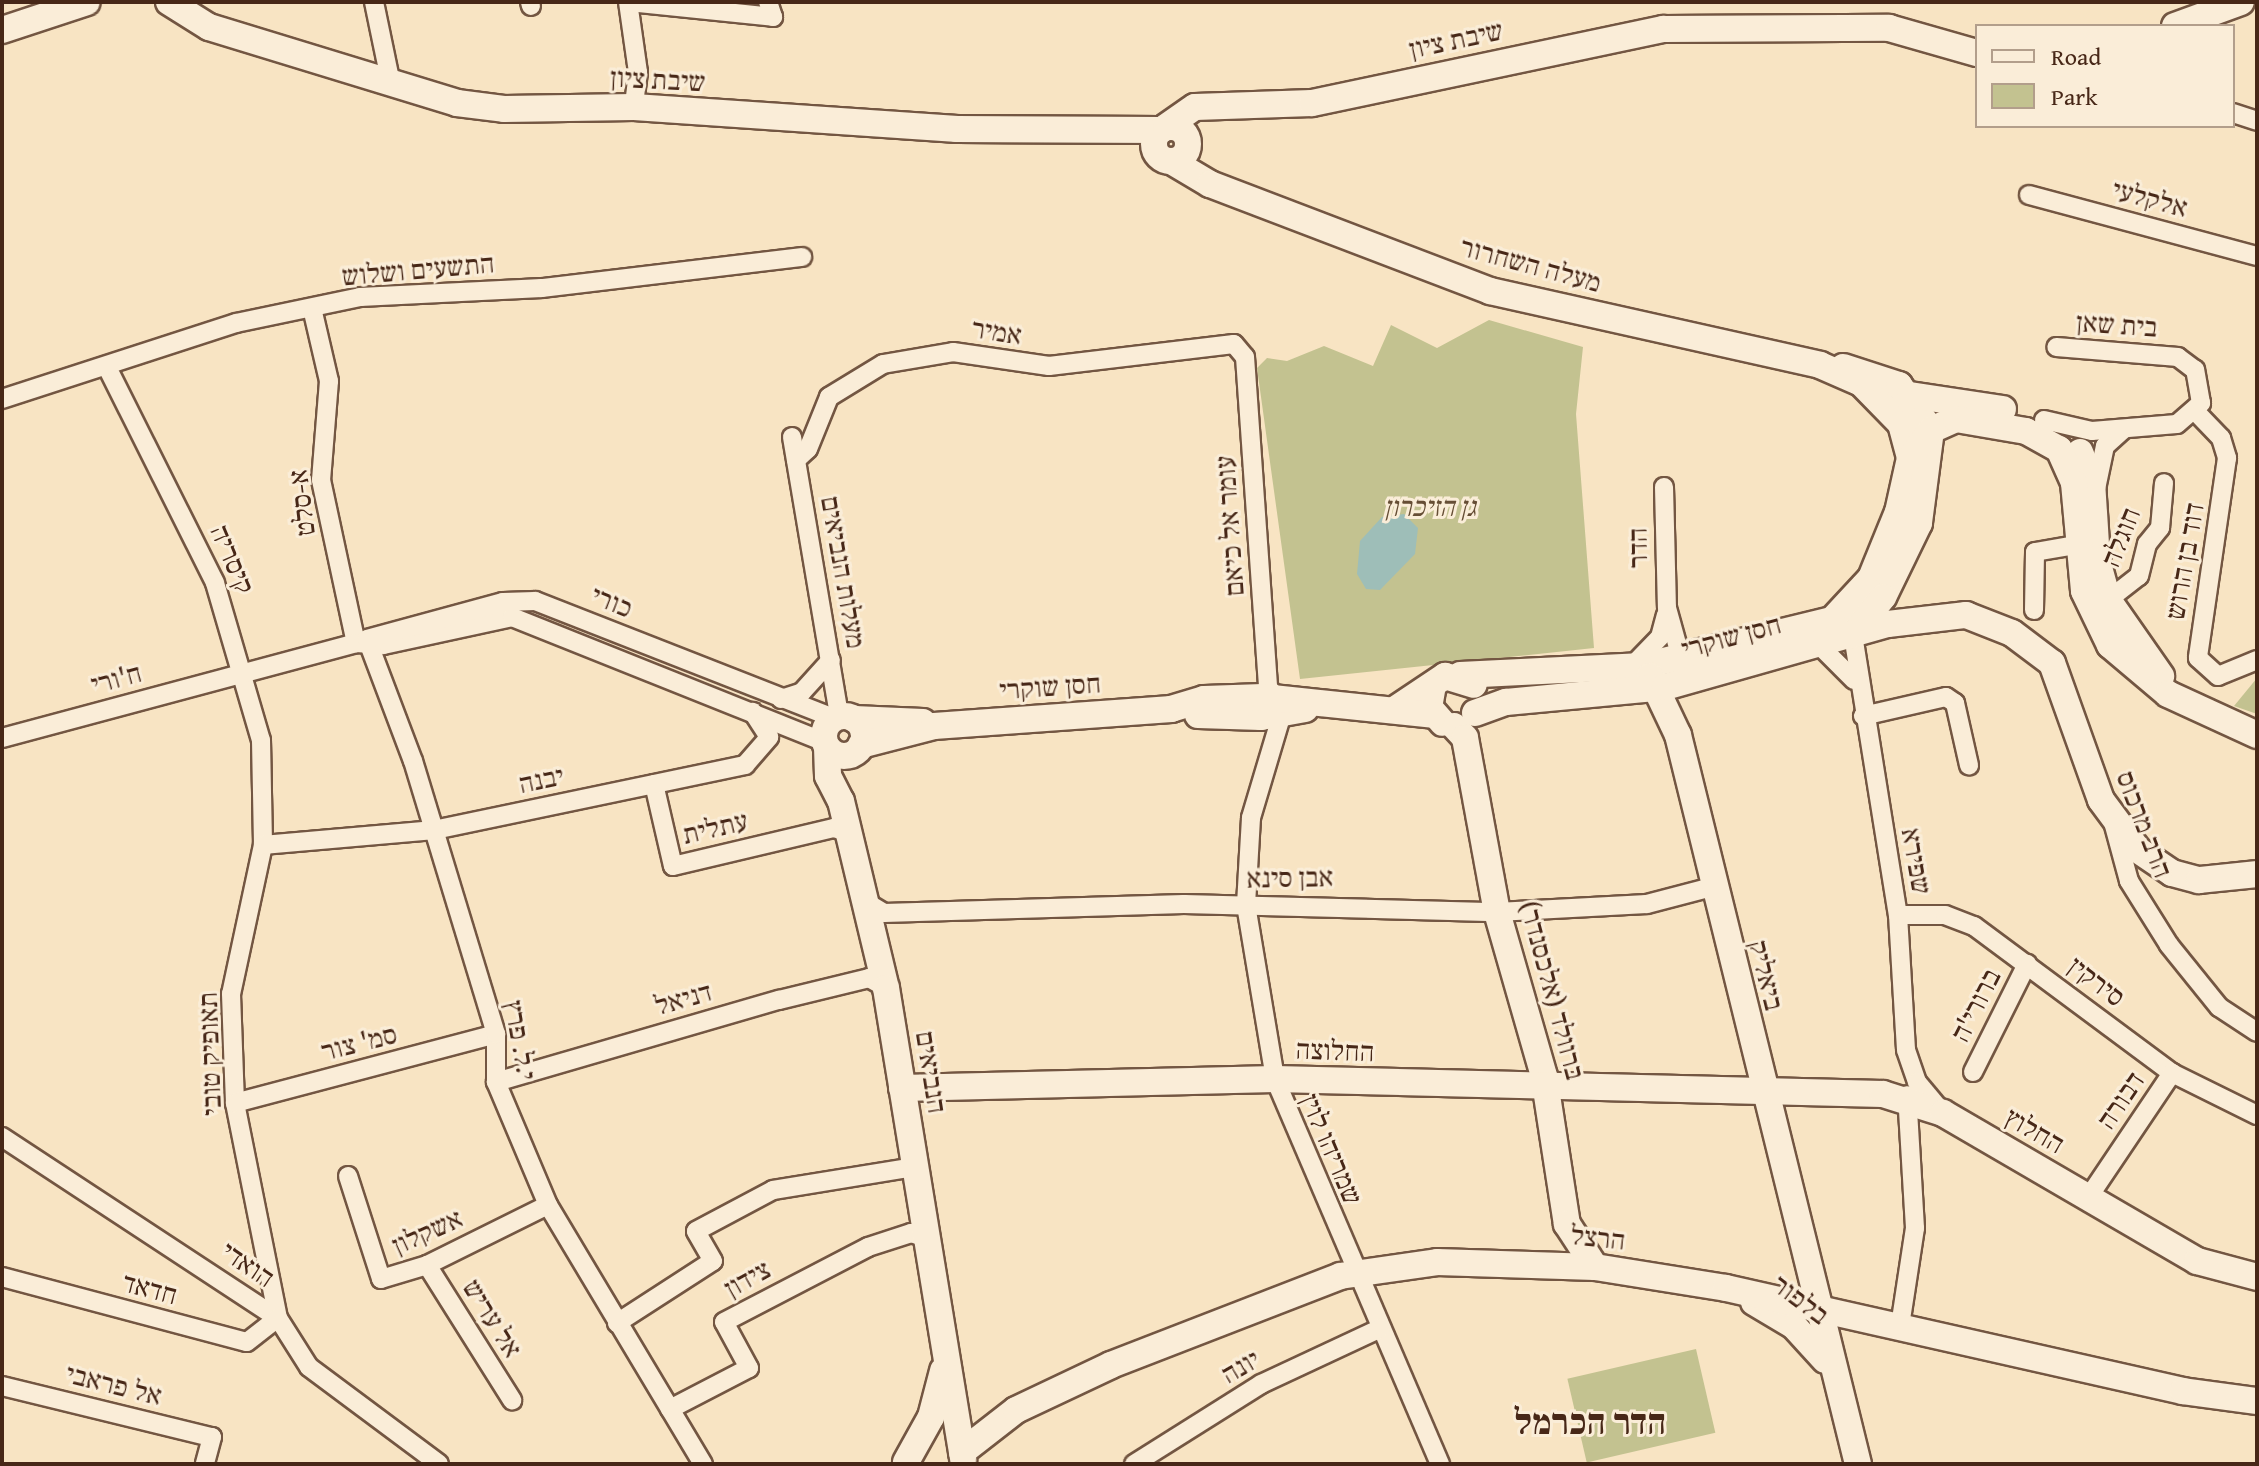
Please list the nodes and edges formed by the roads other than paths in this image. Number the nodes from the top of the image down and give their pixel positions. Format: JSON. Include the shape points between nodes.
{"nodes":[{"id":1,"x":87,"y":2,"type":"edge"},
{"id":2,"x":169,"y":2,"type":"edge"},
{"id":3,"x":374,"y":2,"type":"edge"},
{"id":4,"x":628,"y":2,"type":"edge"},
{"id":5,"x":2241,"y":2,"type":"edge"},
{"id":6,"x":771,"y":9,"type":"edge"},
{"id":7,"x":2180,"y":24,"type":"edge"},
{"id":8,"x":2,"y":30,"type":"edge"},
{"id":9,"x":1975,"y":52,"type":"edge"},
{"id":10,"x":390,"y":79,"type":"junction"},
{"id":11,"x":634,"y":107,"type":"junction"},
{"id":12,"x":2235,"y":114,"type":"edge"},
{"id":13,"x":2257,"y":121,"type":"edge"},
{"id":14,"x":1175,"y":140,"type":"junction"},
{"id":15,"x":2029,"y":195,"type":"dead end"},
{"id":16,"x":2257,"y":256,"type":"edge"},
{"id":17,"x":802,"y":257,"type":"dead end"},
{"id":18,"x":312,"y":308,"type":"junction"},
{"id":19,"x":2056,"y":347,"type":"dead end"},
{"id":20,"x":1239,"y":348,"type":"joint"},
{"id":21,"x":1820,"y":365,"type":"junction"},
{"id":22,"x":107,"y":367,"type":"junction"},
{"id":23,"x":1910,"y":395,"type":"junction"},
{"id":24,"x":2,"y":399,"type":"edge"},
{"id":25,"x":2196,"y":412,"type":"junction"},
{"id":26,"x":2044,"y":420,"type":"junction"},
{"id":27,"x":2127,"y":427,"type":"junction"},
{"id":28,"x":1931,"y":430,"type":"junction"},
{"id":29,"x":792,"y":437,"type":"dead end"},
{"id":30,"x":1910,"y":458,"type":"junction"},
{"id":31,"x":796,"y":460,"type":"junction"},
{"id":32,"x":2164,"y":483,"type":"dead end"},
{"id":33,"x":1664,"y":487,"type":"dead end"},
{"id":34,"x":2095,"y":503,"type":"junction"},
{"id":35,"x":2076,"y":545,"type":"junction"},
{"id":36,"x":2108,"y":600,"type":"junction"},
{"id":37,"x":1667,"y":608,"type":"junction"},
{"id":38,"x":2034,"y":610,"type":"dead end"},
{"id":39,"x":1849,"y":624,"type":"junction"},
{"id":40,"x":2000,"y":627,"type":"joint"},
{"id":41,"x":361,"y":642,"type":"junction"},
{"id":42,"x":1820,"y":646,"type":"junction"},
{"id":43,"x":831,"y":660,"type":"junction"},
{"id":44,"x":2257,"y":660,"type":"edge"},
{"id":45,"x":1637,"y":666,"type":"junction"},
{"id":46,"x":1687,"y":669,"type":"junction"},
{"id":47,"x":244,"y":671,"type":"junction"},
{"id":48,"x":1460,"y":675,"type":"junction"},
{"id":49,"x":1856,"y":683,"type":"junction"},
{"id":50,"x":1433,"y":685,"type":"junction"},
{"id":51,"x":1658,"y":688,"type":"junction"},
{"id":52,"x":781,"y":699,"type":"junction"},
{"id":53,"x":741,"y":704,"type":"junction"},
{"id":54,"x":1397,"y":708,"type":"junction"},
{"id":55,"x":2194,"y":710,"type":"junction"},
{"id":56,"x":1281,"y":714,"type":"junction"},
{"id":57,"x":1863,"y":716,"type":"junction"},
{"id":58,"x":1454,"y":718,"type":"junction"},
{"id":59,"x":934,"y":726,"type":"junction"},
{"id":60,"x":836,"y":728,"type":"junction"},
{"id":61,"x":1678,"y":735,"type":"junction"},
{"id":62,"x":2257,"y":735,"type":"edge"},
{"id":63,"x":2,"y":738,"type":"edge"},
{"id":64,"x":857,"y":749,"type":"junction"},
{"id":65,"x":1969,"y":765,"type":"dead end"},
{"id":66,"x":654,"y":784,"type":"junction"},
{"id":67,"x":262,"y":787,"type":"joint"},
{"id":68,"x":841,"y":801,"type":"junction"},
{"id":69,"x":2113,"y":822,"type":"junction"},
{"id":70,"x":434,"y":830,"type":"junction"},
{"id":71,"x":849,"y":833,"type":"junction"},
{"id":72,"x":263,"y":845,"type":"junction"},
{"id":73,"x":2257,"y":874,"type":"edge"},
{"id":74,"x":1712,"y":887,"type":"junction"},
{"id":75,"x":869,"y":904,"type":"junction"},
{"id":76,"x":1246,"y":905,"type":"junction"},
{"id":77,"x":1497,"y":912,"type":"junction"},
{"id":78,"x":1898,"y":915,"type":"junction"},
{"id":79,"x":2027,"y":964,"type":"junction"},
{"id":80,"x":886,"y":988,"type":"junction"},
{"id":81,"x":2257,"y":1032,"type":"edge"},
{"id":82,"x":496,"y":1034,"type":"junction"},
{"id":83,"x":1906,"y":1050,"type":"junction"},
{"id":84,"x":1973,"y":1072,"type":"dead end"},
{"id":85,"x":2172,"y":1073,"type":"junction"},
{"id":86,"x":1275,"y":1079,"type":"junction"},
{"id":87,"x":496,"y":1082,"type":"junction"},
{"id":88,"x":902,"y":1088,"type":"junction"},
{"id":89,"x":1547,"y":1090,"type":"junction"},
{"id":90,"x":1899,"y":1094,"type":"junction"},
{"id":91,"x":1766,"y":1096,"type":"junction"},
{"id":92,"x":235,"y":1103,"type":"junction"},
{"id":93,"x":1943,"y":1113,"type":"junction"},
{"id":94,"x":2257,"y":1115,"type":"edge"},
{"id":95,"x":2,"y":1137,"type":"edge"},
{"id":96,"x":915,"y":1167,"type":"junction"},
{"id":97,"x":348,"y":1176,"type":"dead end"},
{"id":98,"x":2088,"y":1198,"type":"junction"},
{"id":99,"x":548,"y":1205,"type":"junction"},
{"id":100,"x":926,"y":1238,"type":"junction"},
{"id":101,"x":427,"y":1265,"type":"junction"},
{"id":102,"x":1595,"y":1267,"type":"junction"},
{"id":103,"x":1353,"y":1272,"type":"junction"},
{"id":104,"x":2,"y":1277,"type":"edge"},
{"id":105,"x":2257,"y":1277,"type":"edge"},
{"id":106,"x":1726,"y":1288,"type":"junction"},
{"id":107,"x":1814,"y":1307,"type":"junction"},
{"id":108,"x":278,"y":1318,"type":"junction"},
{"id":109,"x":617,"y":1323,"type":"junction"},
{"id":110,"x":1900,"y":1326,"type":"junction"},
{"id":111,"x":1381,"y":1328,"type":"junction"},
{"id":112,"x":946,"y":1356,"type":"junction"},
{"id":113,"x":1832,"y":1370,"type":"junction"},
{"id":114,"x":2,"y":1386,"type":"edge"},
{"id":115,"x":512,"y":1400,"type":"dead end"},
{"id":116,"x":2257,"y":1401,"type":"edge"},
{"id":117,"x":670,"y":1409,"type":"junction"},
{"id":118,"x":963,"y":1458,"type":"edge"},
{"id":119,"x":908,"y":1463,"type":"edge"},
{"id":120,"x":205,"y":1464,"type":"edge"},
{"id":121,"x":439,"y":1464,"type":"edge"},
{"id":122,"x":703,"y":1464,"type":"edge"},
{"id":123,"x":1134,"y":1464,"type":"edge"},
{"id":124,"x":1440,"y":1464,"type":"edge"},
{"id":125,"x":1858,"y":1464,"type":"edge"}],
"edges":[{"from":1,"to":8,"type":"street"},
{"from":2,"to":10,"type":"street","name":"שיבת ציון","via":[[209,27]]},
{"from":3,"to":10,"type":"street"},
{"from":4,"to":6,"type":"street"},
{"from":4,"to":11,"type":"street","via":[[638,72]]},
{"from":5,"to":7,"type":"street"},
{"from":9,"to":14,"type":"street","name":"שיבת ציון","via":[[1889,28],[1663,29],[1312,103],[1186,109]]},
{"from":10,"to":11,"type":"street","name":"שיבת ציון","via":[[457,103],[504,109]]},
{"from":11,"to":14,"type":"street","name":"שיבת ציון"},
{"from":12,"to":13,"type":"street"},
{"from":14,"to":21,"type":"street","name":"מעלה השחרור","via":[[1236,193],[1490,291]]},
{"from":15,"to":16,"type":"street","name":"אלקלעי"},
{"from":17,"to":18,"type":"street","name":"התשעים ושלוש","via":[[542,288],[360,297]]},
{"from":18,"to":22,"type":"street","name":"התשעים ושלוש","via":[[236,323]]},
{"from":18,"to":41,"type":"street","name":"א-סלט","via":[[329,381],[321,480]]},
{"from":19,"to":25,"type":"street","name":"בית שאן","via":[[2188,361],[2200,382]]},
{"from":20,"to":31,"type":"street","name":"אמיר","via":[[1224,343],[1049,366],[953,352],[870,368],[837,388],[821,409],[808,449]]},
{"from":20,"to":56,"type":"street","name":"עומר אל כיאם","via":[[1268,688]]},
{"from":21,"to":23,"type":"street","name":"מעלה השחרור","via":[[1879,374]]},
{"from":21,"to":30,"type":"street","name":"מעלה השחרור","via":[[1886,403],[1906,434]]},
{"from":22,"to":24,"type":"street","name":"התשעים ושלוש"},
{"from":22,"to":47,"type":"street","name":"קיסריה","via":[[215,583]]},
{"from":23,"to":26,"type":"street"},
{"from":23,"to":28,"type":"street","name":"מעלה השחרור"},
{"from":25,"to":27,"type":"street","via":[[2177,424]]},
{"from":25,"to":44,"type":"street","name":"דוד בן הרוש","via":[[2221,438],[2227,458],[2198,658],[2218,676]]},
{"from":26,"to":27,"type":"street","via":[[2085,431]]},
{"from":26,"to":34,"type":"street","via":[[2079,450]]},
{"from":27,"to":34,"type":"street","via":[[2105,446]]},
{"from":28,"to":30,"type":"street"},
{"from":28,"to":35,"type":"street","via":[[1956,419],[1986,422],[2059,449],[2074,483]]},
{"from":28,"to":39,"type":"street","via":[[1919,523],[1883,597]]},
{"from":29,"to":31,"type":"street","name":"מעלות הנביאים"},
{"from":30,"to":39,"type":"street","via":[[1880,560]]},
{"from":31,"to":43,"type":"street","name":"מעלות הנביאים"},
{"from":32,"to":36,"type":"street","name":"חוגלה","via":[[2160,528],[2147,544],[2139,576]]},
{"from":33,"to":37,"type":"street","name":"הדר"},
{"from":34,"to":36,"type":"street","via":[[2097,560]]},
{"from":35,"to":38,"type":"street","via":[[2035,552]]},
{"from":35,"to":55,"type":"street","via":[[2084,591],[2110,645]]},
{"from":36,"to":55,"type":"street","via":[[2139,650]]},
{"from":37,"to":45,"type":"street","name":"הדר","via":[[1660,637]]},
{"from":37,"to":46,"type":"street","name":"הדר"},
{"from":39,"to":40,"type":"street","name":"חסן שוקרי","via":[[1949,614]]},
{"from":39,"to":42,"type":"street","name":"חסן שוקרי"},
{"from":39,"to":46,"type":"street","name":"חסן שוקרי"},
{"from":39,"to":49,"type":"street","name":"שפירא"},
{"from":40,"to":69,"type":"street","name":"הרב מרכוס","via":[[2042,653],[2061,677]]},
{"from":41,"to":47,"type":"street","name":"כורי"},
{"from":41,"to":52,"type":"street","name":"כורי","via":[[370,634],[535,601]]},
{"from":41,"to":53,"type":"street","name":"כורי","via":[[383,645],[526,617]]},
{"from":41,"to":70,"type":"street","name":"י.ל. פרץ"},
{"from":42,"to":46,"type":"street","name":"חסן שוקרי"},
{"from":42,"to":49,"type":"street"},
{"from":43,"to":52,"type":"street","via":[[802,692]]},
{"from":43,"to":60,"type":"street","name":"מעלות הנביאים"},
{"from":45,"to":46,"type":"street","name":"חסן שוקרי"},
{"from":45,"to":48,"type":"street","name":"חסן שוקרי"},
{"from":45,"to":51,"type":"street","name":"ביאליק"},
{"from":46,"to":51,"type":"street","name":"חסן שוקרי"},
{"from":46,"to":61,"type":"street"},
{"from":47,"to":63,"type":"street","name":"ח'ורי"},
{"from":47,"to":67,"type":"street","name":"קיסריה","via":[[261,740]]},
{"from":48,"to":50,"type":"street","name":"חסן שוקרי"},
{"from":48,"to":58,"type":"street","name":"ברוולד (אלכסנדר)","via":[[1477,690]]},
{"from":49,"to":57,"type":"street","name":"שפירא"},
{"from":50,"to":54,"type":"street"},
{"from":50,"to":58,"type":"street"},
{"from":51,"to":58,"type":"street","name":"חסן שוקרי","via":[[1506,702]]},
{"from":51,"to":61,"type":"street","name":"ביאליק"},
{"from":52,"to":60,"type":"street","name":"כורי"},
{"from":53,"to":60,"type":"street","name":"כורי"},
{"from":53,"to":66,"type":"street","name":"יבנה","via":[[767,727],[759,756]]},
{"from":54,"to":56,"type":"street","name":"חסן שוקרי"},
{"from":54,"to":58,"type":"street","name":"חסן שוקרי"},
{"from":55,"to":62,"type":"street"},
{"from":56,"to":59,"type":"street","name":"חסן שוקרי","via":[[1171,709]]},
{"from":56,"to":76,"type":"street","name":"שמריהו לוין","via":[[1251,818]]},
{"from":57,"to":65,"type":"street","via":[[1946,697],[1955,703]]},
{"from":57,"to":78,"type":"street","name":"שפירא"},
{"from":58,"to":77,"type":"street","name":"ברוולד (אלכסנדר)","via":[[1465,738]]},
{"from":59,"to":60,"type":"street","name":"חסן שוקרי"},
{"from":59,"to":64,"type":"street","name":"חסן שוקרי"},
{"from":60,"to":64,"type":"street"},
{"from":60,"to":68,"type":"street","name":"הנביאים","via":[[830,786]]},
{"from":61,"to":74,"type":"street","name":"ביאליק"},
{"from":64,"to":68,"type":"street","name":"הנביאים"},
{"from":66,"to":70,"type":"street","name":"יבנה"},
{"from":66,"to":71,"type":"street","name":"עתלית","via":[[673,866],[834,828]]},
{"from":67,"to":72,"type":"street","name":"תאופיק טובי"},
{"from":68,"to":71,"type":"street","name":"הנביאים"},
{"from":69,"to":73,"type":"street","via":[[2172,873],[2214,881]]},
{"from":69,"to":81,"type":"street","name":"הרב מרכוס","via":[[2129,881],[2169,945],[2219,1007]]},
{"from":70,"to":72,"type":"street","name":"יבנה"},
{"from":70,"to":82,"type":"street","name":"י.ל. פרץ"},
{"from":71,"to":75,"type":"street","name":"הנביאים"},
{"from":72,"to":92,"type":"street","name":"תאופיק טובי","via":[[231,994]]},
{"from":74,"to":77,"type":"street","name":"אבן סינא","via":[[1647,904]]},
{"from":74,"to":91,"type":"street","name":"ביאליק"},
{"from":75,"to":76,"type":"street","name":"אבן סינא","via":[[884,913]]},
{"from":75,"to":80,"type":"street","name":"הנביאים"},
{"from":76,"to":77,"type":"street","name":"אבן סינא"},
{"from":76,"to":86,"type":"street","name":"שמריהו לוין"},
{"from":77,"to":89,"type":"street","name":"ברוולד (אלכסנדר)"},
{"from":78,"to":79,"type":"street","name":"סירקין","via":[[1960,919]]},
{"from":78,"to":83,"type":"street","name":"שפירא"},
{"from":79,"to":84,"type":"street","name":"ברורי'ה"},
{"from":79,"to":85,"type":"street","name":"סירקין"},
{"from":80,"to":87,"type":"street","name":"דניאל","via":[[869,978]]},
{"from":80,"to":88,"type":"street","name":"הנביאים"},
{"from":82,"to":87,"type":"street","name":"י.ל. פרץ"},
{"from":82,"to":92,"type":"street","name":"סמ' צור"},
{"from":83,"to":90,"type":"street","name":"שפירא","via":[[1897,1080]]},
{"from":83,"to":93,"type":"street","name":"שפירא","via":[[1917,1082]]},
{"from":85,"to":94,"type":"street","name":"סירקין"},
{"from":85,"to":98,"type":"street","name":"דבורה"},
{"from":86,"to":88,"type":"street","name":"החלוצה"},
{"from":86,"to":89,"type":"street","name":"החלוצה"},
{"from":86,"to":103,"type":"street","name":"שמריהו לוין"},
{"from":87,"to":99,"type":"street","name":"י.ל. פרץ"},
{"from":88,"to":96,"type":"street","name":"הנביאים"},
{"from":89,"to":91,"type":"street","name":"החלוצה"},
{"from":89,"to":102,"type":"street","name":"ברוולד (אלכסנדר)","via":[[1567,1224]]},
{"from":90,"to":91,"type":"street","name":"החלוץ"},
{"from":90,"to":93,"type":"street","name":"החלוץ"},
{"from":90,"to":110,"type":"street","via":[[1915,1228]]},
{"from":91,"to":107,"type":"street","name":"ביאליק"},
{"from":92,"to":108,"type":"street","name":"תאופיק טובי"},
{"from":93,"to":98,"type":"street","name":"החלוץ"},
{"from":95,"to":108,"type":"street","name":"הואדי"},
{"from":96,"to":100,"type":"street","name":"הנביאים"},
{"from":96,"to":109,"type":"street","via":[[773,1190],[696,1231],[713,1261]]},
{"from":97,"to":101,"type":"street","name":"אשקלון","via":[[381,1279]]},
{"from":98,"to":105,"type":"street","name":"החלוץ","via":[[2197,1261]]},
{"from":99,"to":101,"type":"street","name":"אשקלון"},
{"from":99,"to":109,"type":"street","name":"י.ל. פרץ"},
{"from":100,"to":112,"type":"street","name":"הנביאים"},
{"from":100,"to":117,"type":"street","name":"צידון","via":[[911,1233],[868,1247],[724,1322],[749,1368]]},
{"from":101,"to":115,"type":"street","name":"אל עריש"},
{"from":102,"to":103,"type":"street","name":"הרצל","via":[[1437,1262]]},
{"from":102,"to":106,"type":"street","name":"הרצל"},
{"from":103,"to":111,"type":"street","name":"שמריהו לוין"},
{"from":103,"to":118,"type":"street","name":"הרצל","via":[[1111,1365],[1016,1410]]},
{"from":104,"to":108,"type":"street","name":"חדאד","via":[[247,1342]]},
{"from":106,"to":107,"type":"street","name":"הרצל"},
{"from":106,"to":113,"type":"street","name":"בלפור","via":[[1794,1326]]},
{"from":107,"to":110,"type":"street","name":"הרצל"},
{"from":107,"to":113,"type":"street","name":"בלפור"},
{"from":108,"to":121,"type":"street","name":"הואדי","via":[[309,1367]]},
{"from":109,"to":117,"type":"street","name":"י.ל. פרץ"},
{"from":110,"to":116,"type":"street","name":"הרצל"},
{"from":111,"to":123,"type":"street","name":"יונה","via":[[1261,1384]]},
{"from":111,"to":124,"type":"street","name":"שמריהו לוין"},
{"from":112,"to":118,"type":"street","name":"הנביאים"},
{"from":112,"to":119,"type":"street","name":"הנביאים","via":[[931,1417]]},
{"from":113,"to":125,"type":"street","name":"בלפור"},
{"from":114,"to":120,"type":"street","name":"אל פראבי","via":[[212,1437]]},
{"from":117,"to":122,"type":"street","name":"י.ל. פרץ"}]}
